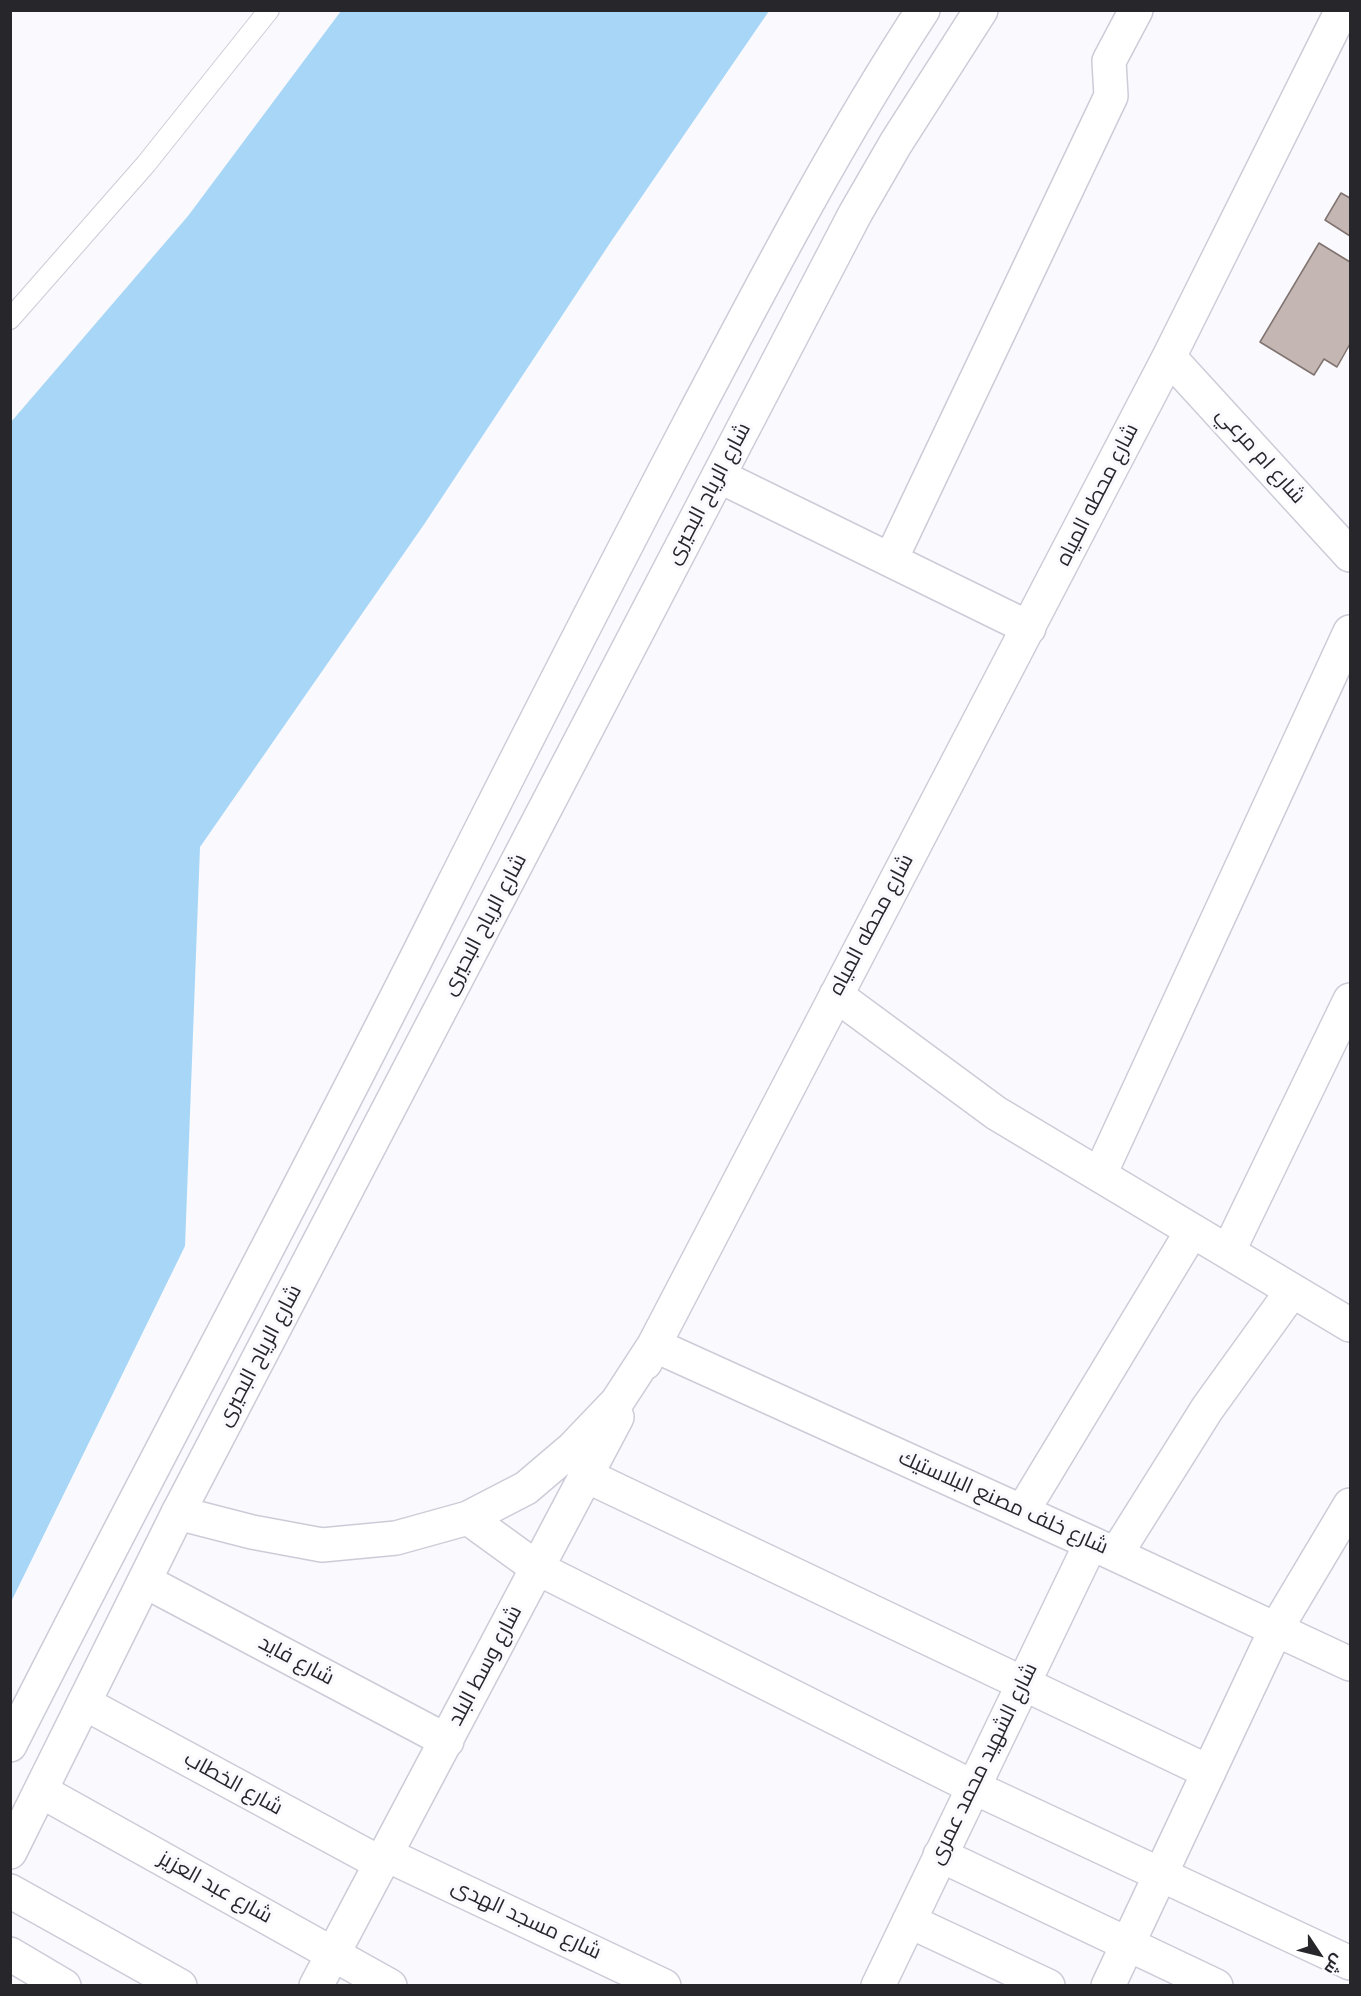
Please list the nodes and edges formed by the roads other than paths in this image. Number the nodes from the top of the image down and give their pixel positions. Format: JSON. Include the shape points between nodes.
{"nodes":[{"id":1,"x":268,"y":10,"type":"edge"},
{"id":2,"x":923,"y":10,"type":"edge"},
{"id":3,"x":981,"y":10,"type":"edge"},
{"id":4,"x":1136,"y":10,"type":"edge"},
{"id":5,"x":1342,"y":10,"type":"edge"},
{"id":6,"x":10,"y":319,"type":"edge"},
{"id":7,"x":1169,"y":357,"type":"junction"},
{"id":8,"x":719,"y":476,"type":"junction"},
{"id":9,"x":1350,"y":555,"type":"edge"},
{"id":10,"x":891,"y":560,"type":"junction"},
{"id":11,"x":1029,"y":628,"type":"junction"},
{"id":12,"x":1350,"y":632,"type":"edge"},
{"id":13,"x":836,"y":995,"type":"junction"},
{"id":14,"x":1350,"y":1000,"type":"edge"},
{"id":15,"x":1100,"y":1174,"type":"junction"},
{"id":16,"x":1192,"y":1231,"type":"junction"},
{"id":17,"x":1228,"y":1252,"type":"junction"},
{"id":18,"x":1292,"y":1291,"type":"junction"},
{"id":19,"x":1350,"y":1324,"type":"edge"},
{"id":20,"x":654,"y":1345,"type":"junction"},
{"id":21,"x":587,"y":1476,"type":"junction"},
{"id":22,"x":1350,"y":1505,"type":"edge"},
{"id":23,"x":1022,"y":1512,"type":"junction"},
{"id":24,"x":178,"y":1513,"type":"junction"},
{"id":25,"x":468,"y":1518,"type":"junction"},
{"id":26,"x":1104,"y":1549,"type":"junction"},
{"id":27,"x":537,"y":1568,"type":"junction"},
{"id":28,"x":145,"y":1581,"type":"junction"},
{"id":29,"x":1276,"y":1629,"type":"junction"},
{"id":30,"x":1350,"y":1664,"type":"edge"},
{"id":31,"x":1023,"y":1684,"type":"junction"},
{"id":32,"x":84,"y":1703,"type":"junction"},
{"id":33,"x":447,"y":1741,"type":"junction"},
{"id":34,"x":10,"y":1745,"type":"edge"},
{"id":35,"x":1209,"y":1772,"type":"junction"},
{"id":36,"x":973,"y":1787,"type":"junction"},
{"id":37,"x":41,"y":1791,"type":"junction"},
{"id":38,"x":10,"y":1852,"type":"edge"},
{"id":39,"x":940,"y":1855,"type":"junction"},
{"id":40,"x":384,"y":1859,"type":"junction"},
{"id":41,"x":1161,"y":1874,"type":"junction"},
{"id":42,"x":10,"y":1891,"type":"edge"},
{"id":43,"x":909,"y":1921,"type":"junction"},
{"id":44,"x":1128,"y":1944,"type":"junction"},
{"id":45,"x":10,"y":1954,"type":"edge"},
{"id":46,"x":333,"y":1954,"type":"junction"},
{"id":47,"x":1350,"y":1963,"type":"edge"},
{"id":48,"x":661,"y":1985,"type":"edge"},
{"id":49,"x":64,"y":1986,"type":"edge"},
{"id":50,"x":180,"y":1986,"type":"edge"},
{"id":51,"x":316,"y":1986,"type":"edge"},
{"id":52,"x":390,"y":1986,"type":"edge"},
{"id":53,"x":878,"y":1986,"type":"edge"},
{"id":54,"x":1048,"y":1986,"type":"edge"},
{"id":55,"x":1108,"y":1986,"type":"edge"},
{"id":56,"x":1216,"y":1986,"type":"edge"}],
"edges":[{"from":1,"to":6,"type":"lane","via":[[146,164]]},
{"from":2,"to":34,"type":"street","via":[[846,131],[748,313]]},
{"from":3,"to":8,"type":"street","name":"شارع الرياح البحيرى","via":[[890,153]]},
{"from":4,"to":10,"type":"street","via":[[1109,61],[1111,96]]},
{"from":5,"to":7,"type":"street","name":"شارع محطه المياه"},
{"from":7,"to":9,"type":"street","name":"شارع ام مرعي"},
{"from":7,"to":11,"type":"street","name":"شارع محطه المياه"},
{"from":8,"to":10,"type":"street"},
{"from":8,"to":24,"type":"street","name":"شارع الرياح البحيرى"},
{"from":10,"to":11,"type":"street"},
{"from":11,"to":13,"type":"street","name":"شارع محطه المياه"},
{"from":12,"to":15,"type":"street"},
{"from":13,"to":15,"type":"street","via":[[996,1113]]},
{"from":13,"to":20,"type":"street","name":"شارع محطه المياه"},
{"from":14,"to":17,"type":"street"},
{"from":15,"to":16,"type":"street"},
{"from":16,"to":17,"type":"street"},
{"from":16,"to":23,"type":"street"},
{"from":17,"to":18,"type":"street"},
{"from":18,"to":19,"type":"street"},
{"from":18,"to":26,"type":"street","name":"شارع الشهيد محمد عمرى"},
{"from":20,"to":21,"type":"street","name":"شارع وسط البلد"},
{"from":20,"to":23,"type":"street","name":"شارع خلف مصنع البلاستيك"},
{"from":20,"to":25,"type":"street","name":"شارع محطه المياه","via":[[617,1402],[573,1448],[526,1488]]},
{"from":21,"to":27,"type":"street","name":"شارع وسط البلد"},
{"from":21,"to":31,"type":"street"},
{"from":22,"to":29,"type":"street"},
{"from":23,"to":26,"type":"street","name":"شارع خلف مصنع البلاستيك"},
{"from":24,"to":25,"type":"street","name":"شارع محطه المياه","via":[[322,1545],[396,1538]]},
{"from":24,"to":28,"type":"street","name":"شارع الرياح البحيرى"},
{"from":25,"to":27,"type":"street"},
{"from":26,"to":29,"type":"street","name":"شارع خلف مصنع البلاستيك"},
{"from":26,"to":31,"type":"street","name":"شارع الشهيد محمد عمرى"},
{"from":27,"to":33,"type":"street","name":"شارع وسط البلد"},
{"from":27,"to":36,"type":"street"},
{"from":28,"to":32,"type":"street","name":"شارع الرياح البحيرى"},
{"from":28,"to":33,"type":"street","name":"شارع فايد"},
{"from":29,"to":30,"type":"street","name":"شارع خلف مصنع البلاستيك"},
{"from":29,"to":35,"type":"street"},
{"from":31,"to":35,"type":"street"},
{"from":31,"to":36,"type":"street","name":"شارع الشهيد محمد عمرى"},
{"from":32,"to":37,"type":"street","name":"شارع الرياح البحيرى"},
{"from":32,"to":40,"type":"street","name":"شارع الخطاب"},
{"from":33,"to":40,"type":"street","name":"شارع وسط البلد"},
{"from":35,"to":41,"type":"street"},
{"from":36,"to":39,"type":"street","name":"شارع الشهيد محمد عمرى"},
{"from":36,"to":41,"type":"street"},
{"from":37,"to":38,"type":"street","name":"شارع الرياح البحيرى"},
{"from":37,"to":46,"type":"street","name":"شارع عبد العزيز"},
{"from":39,"to":43,"type":"street","name":"شارع الشهيد محمد عمرى"},
{"from":39,"to":44,"type":"street"},
{"from":40,"to":46,"type":"street","name":"شارع وسط البلد"},
{"from":40,"to":48,"type":"street","name":"شارع مسجد الهدى"},
{"from":41,"to":44,"type":"street"},
{"from":41,"to":47,"type":"street"},
{"from":42,"to":50,"type":"street"},
{"from":43,"to":53,"type":"street","name":"شارع الشهيد محمد عمرى"},
{"from":43,"to":54,"type":"street"},
{"from":44,"to":55,"type":"street"},
{"from":44,"to":56,"type":"street"},
{"from":45,"to":49,"type":"street"},
{"from":46,"to":51,"type":"street","name":"شارع وسط البلد"},
{"from":46,"to":52,"type":"street","name":"شارع عبد العزيز"}]}
